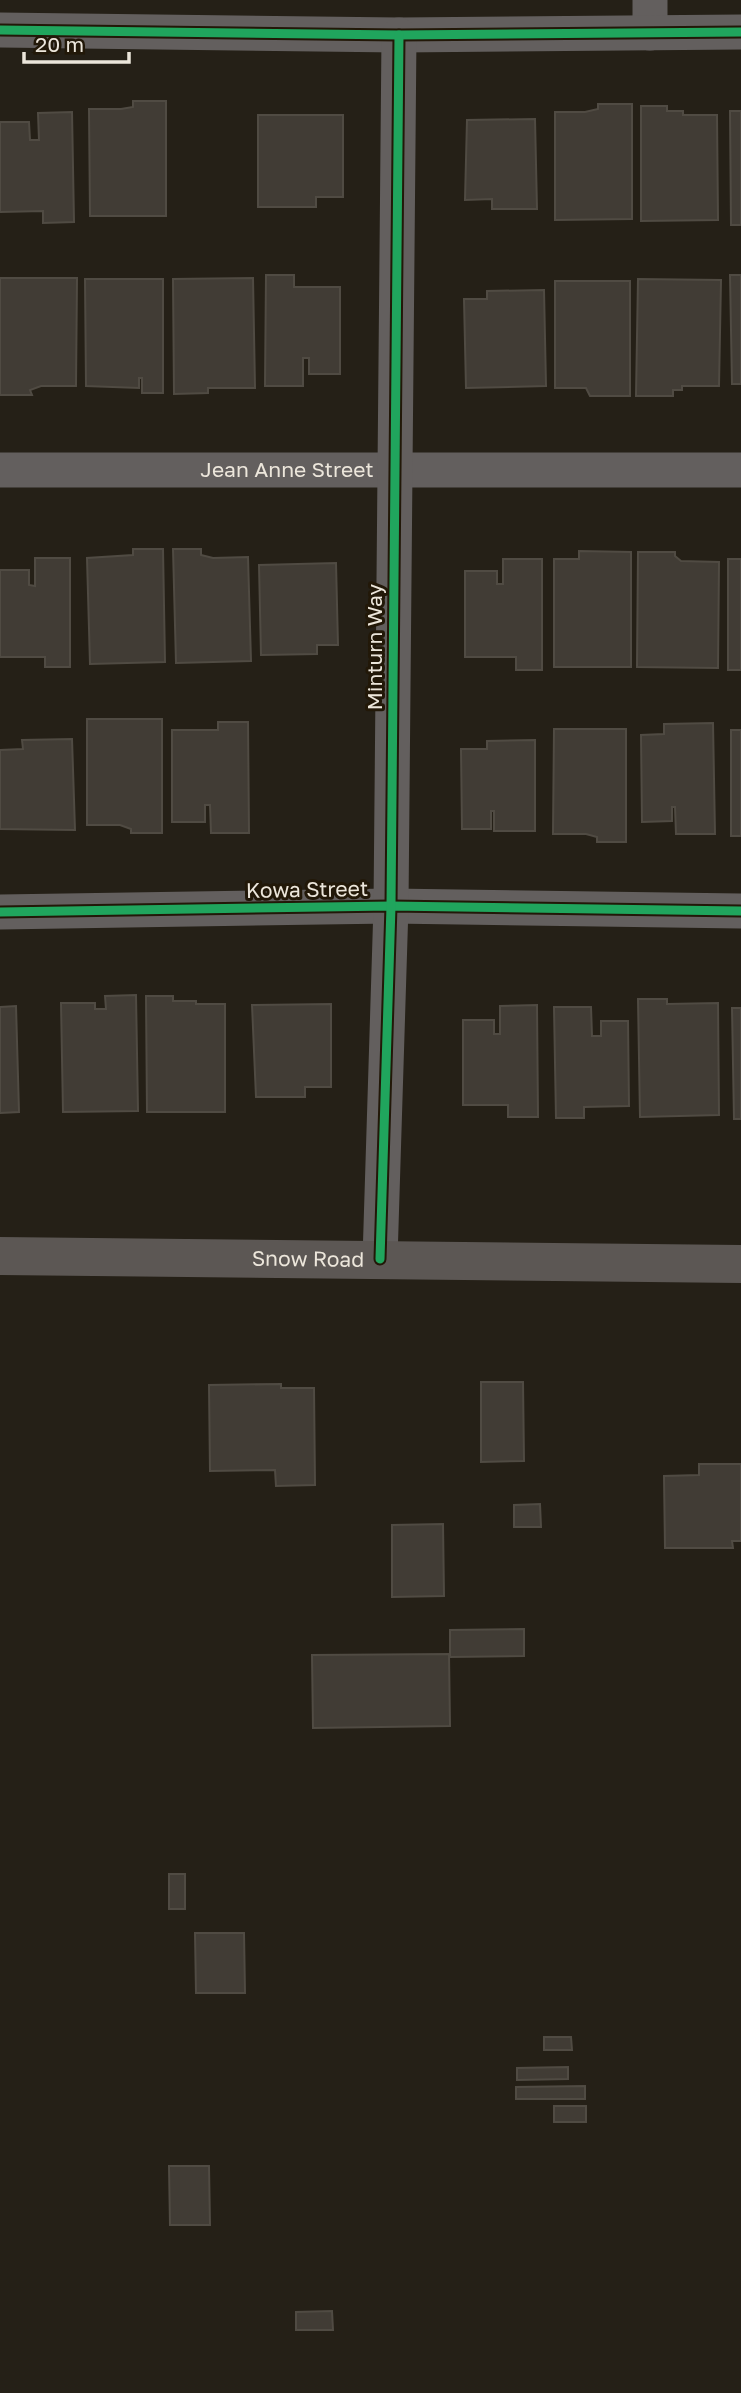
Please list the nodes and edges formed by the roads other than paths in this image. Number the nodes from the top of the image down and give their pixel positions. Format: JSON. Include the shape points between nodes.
{"nodes":[{"id":1,"x":650,"y":16,"type":"edge"},
{"id":2,"x":0,"y":30,"type":"edge"},
{"id":3,"x":741,"y":32,"type":"edge"},
{"id":4,"x":399,"y":35,"type":"junction"},
{"id":5,"x":0,"y":470,"type":"edge"},
{"id":6,"x":394,"y":470,"type":"junction"},
{"id":7,"x":741,"y":470,"type":"edge"},
{"id":8,"x":391,"y":906,"type":"junction"},
{"id":9,"x":741,"y":911,"type":"edge"},
{"id":10,"x":0,"y":912,"type":"edge"},
{"id":11,"x":0,"y":1256,"type":"edge"},
{"id":12,"x":380,"y":1258,"type":"junction"},
{"id":13,"x":741,"y":1264,"type":"edge"}],
"edges":[{"from":1,"to":3,"type":"street"},
{"from":1,"to":4,"type":"street"},
{"from":2,"to":4,"type":"street"},
{"from":4,"to":6,"type":"street","name":"Minturn Way"},
{"from":5,"to":6,"type":"street","name":"Jean Anne Street"},
{"from":6,"to":7,"type":"street","name":"Jean Anne Street"},
{"from":6,"to":8,"type":"street","name":"Minturn Way"},
{"from":8,"to":9,"type":"street","name":"Kowa Street"},
{"from":8,"to":10,"type":"street","name":"Kowa Street"},
{"from":8,"to":12,"type":"street","name":"Minturn Way"},
{"from":11,"to":12,"type":"main road","name":"Snow Road"},
{"from":12,"to":13,"type":"main road","name":"Snow Road"}]}
